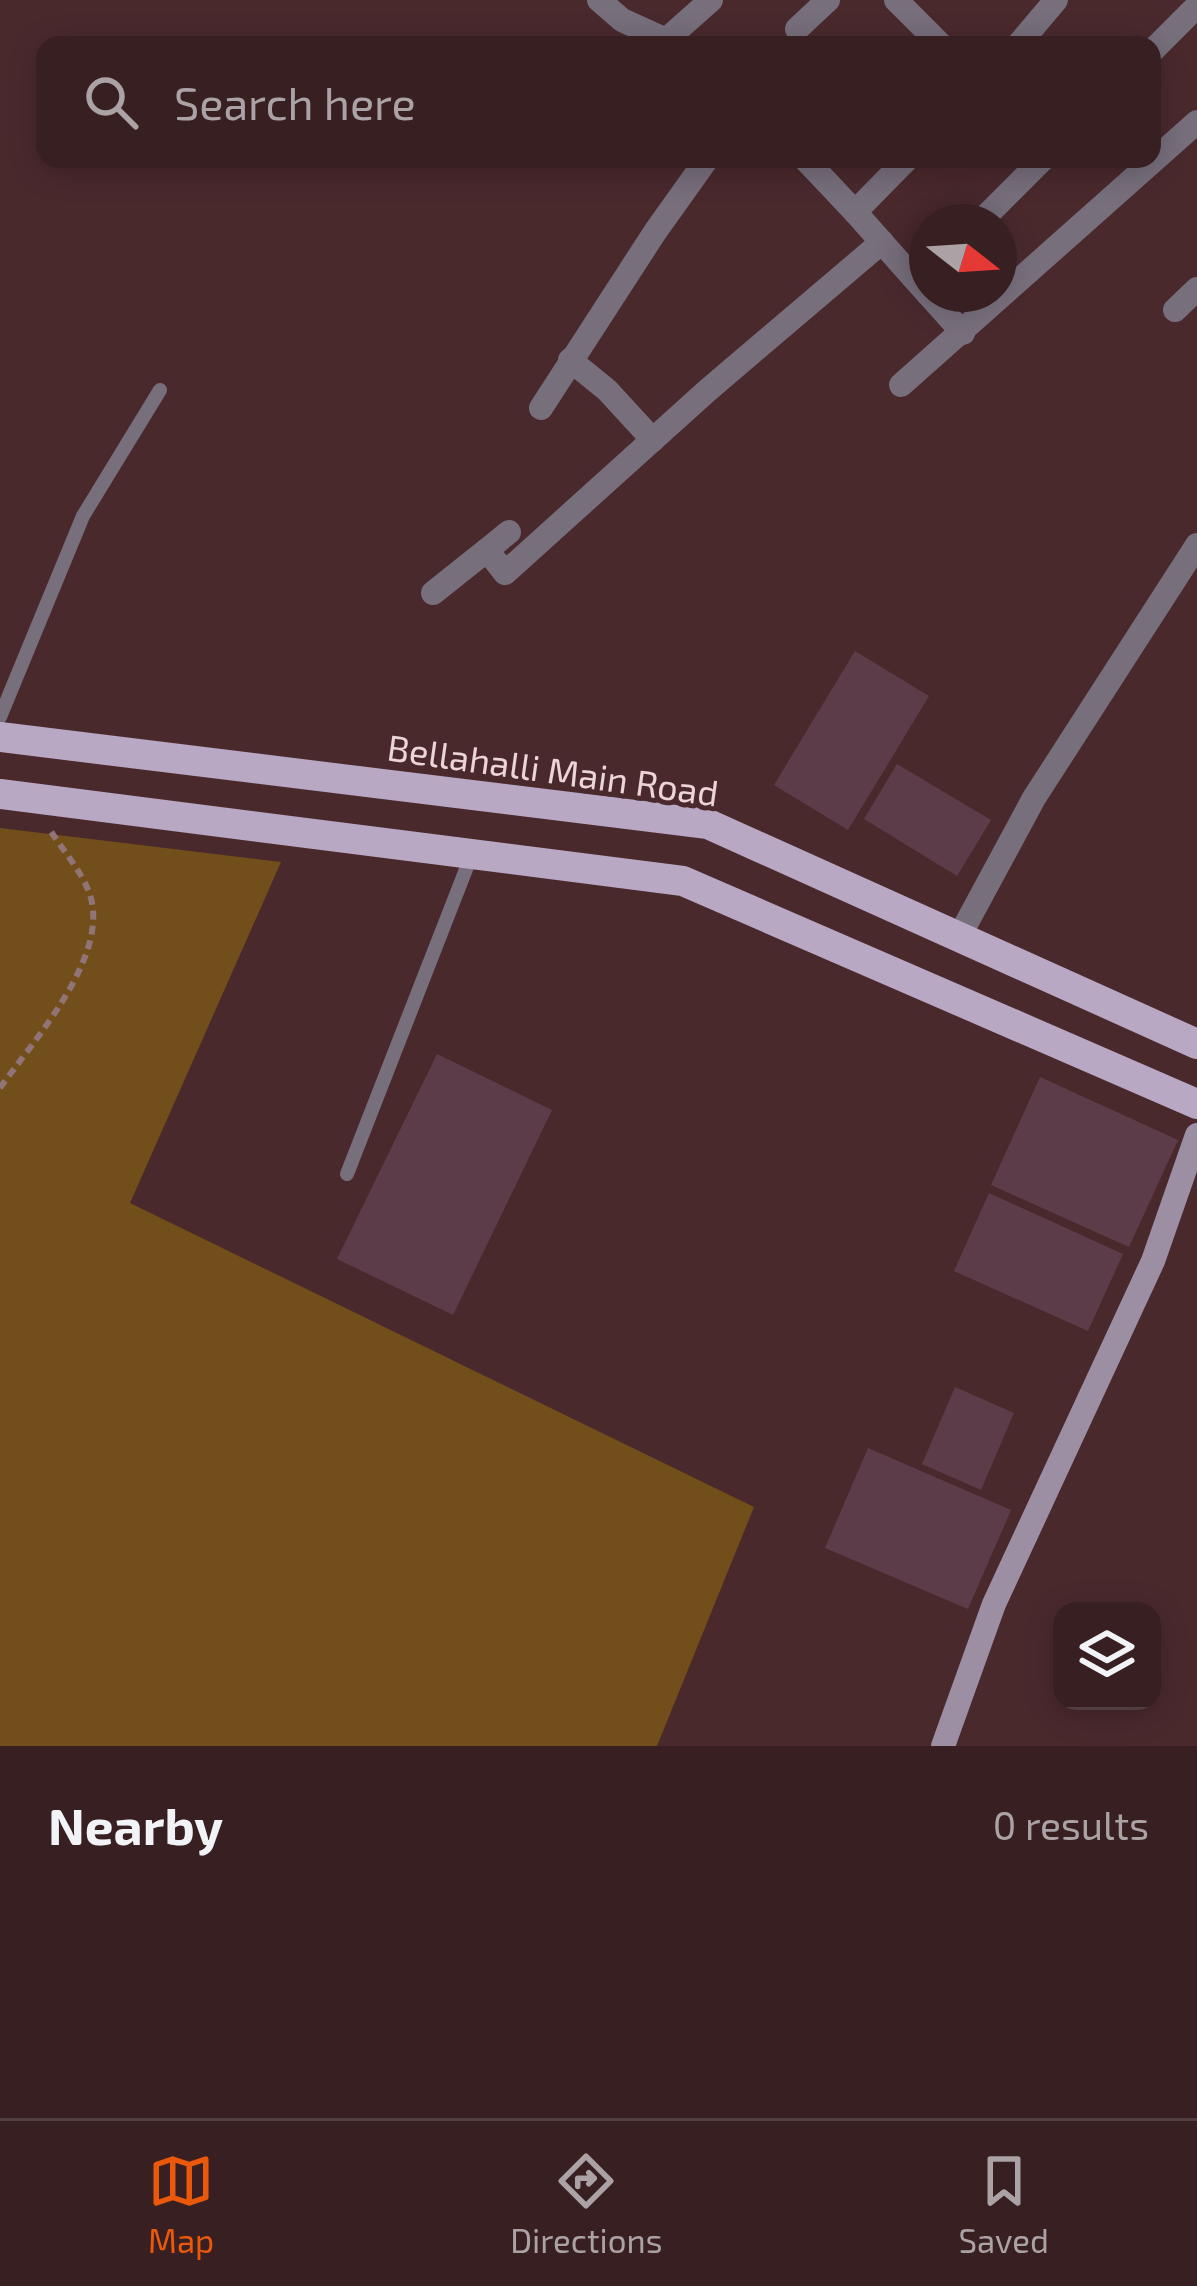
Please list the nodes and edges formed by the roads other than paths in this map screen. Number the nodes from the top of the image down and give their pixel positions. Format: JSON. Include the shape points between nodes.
{"nodes":[{"id":1,"x":599,"y":0,"type":"edge"},
{"id":2,"x":711,"y":0,"type":"edge"},
{"id":3,"x":828,"y":0,"type":"edge"},
{"id":4,"x":896,"y":0,"type":"edge"},
{"id":5,"x":1056,"y":0,"type":"edge"},
{"id":6,"x":1197,"y":6,"type":"edge"},
{"id":7,"x":797,"y":29,"type":"dead end"},
{"id":8,"x":654,"y":36,"type":"edge"},
{"id":9,"x":675,"y":36,"type":"edge"},
{"id":10,"x":932,"y":36,"type":"edge"},
{"id":11,"x":1026,"y":36,"type":"edge"},
{"id":12,"x":1161,"y":42,"type":"edge"},
{"id":13,"x":1197,"y":122,"type":"edge"},
{"id":14,"x":1161,"y":154,"type":"edge"},
{"id":15,"x":701,"y":168,"type":"edge"},
{"id":16,"x":813,"y":168,"type":"edge"},
{"id":17,"x":898,"y":168,"type":"edge"},
{"id":18,"x":1034,"y":168,"type":"edge"},
{"id":19,"x":1146,"y":168,"type":"edge"},
{"id":20,"x":998,"y":204,"type":"edge"},
{"id":21,"x":855,"y":212,"type":"junction"},
{"id":22,"x":882,"y":242,"type":"junction"},
{"id":23,"x":909,"y":270,"type":"edge"},
{"id":24,"x":1197,"y":289,"type":"edge"},
{"id":25,"x":1175,"y":310,"type":"dead end"},
{"id":26,"x":946,"y":312,"type":"edge"},
{"id":27,"x":963,"y":333,"type":"junction"},
{"id":28,"x":571,"y":360,"type":"junction"},
{"id":29,"x":902,"y":385,"type":"dead end"},
{"id":30,"x":160,"y":390,"type":"dead end"},
{"id":31,"x":541,"y":408,"type":"dead end"},
{"id":32,"x":653,"y":440,"type":"junction"},
{"id":33,"x":509,"y":532,"type":"dead end"},
{"id":34,"x":1197,"y":545,"type":"edge"},
{"id":35,"x":487,"y":550,"type":"junction"},
{"id":36,"x":433,"y":592,"type":"dead end"},
{"id":37,"x":0,"y":717,"type":"edge"},
{"id":38,"x":0,"y":737,"type":"edge"},
{"id":39,"x":15,"y":796,"type":"edge"},
{"id":40,"x":472,"y":854,"type":"junction"},
{"id":41,"x":959,"y":937,"type":"junction"},
{"id":42,"x":1197,"y":1044,"type":"edge"},
{"id":43,"x":1197,"y":1104,"type":"edge"},
{"id":44,"x":1197,"y":1135,"type":"edge"},
{"id":45,"x":347,"y":1174,"type":"dead end"},
{"id":46,"x":943,"y":1746,"type":"edge"}],
"edges":[{"from":1,"to":8,"type":"street"},
{"from":2,"to":9,"type":"street"},
{"from":3,"to":7,"type":"street"},
{"from":4,"to":10,"type":"street"},
{"from":5,"to":11,"type":"street"},
{"from":6,"to":12,"type":"street"},
{"from":13,"to":14,"type":"street"},
{"from":15,"to":28,"type":"street"},
{"from":16,"to":21,"type":"street"},
{"from":17,"to":21,"type":"street"},
{"from":18,"to":20,"type":"street"},
{"from":19,"to":27,"type":"street"},
{"from":21,"to":22,"type":"street"},
{"from":22,"to":23,"type":"street"},
{"from":22,"to":32,"type":"street"},
{"from":24,"to":25,"type":"street"},
{"from":26,"to":27,"type":"street"},
{"from":27,"to":29,"type":"street"},
{"from":28,"to":31,"type":"street"},
{"from":28,"to":32,"type":"street"},
{"from":30,"to":37,"type":"lane","via":[[83,516]]},
{"from":32,"to":35,"type":"street","via":[[505,573]]},
{"from":33,"to":35,"type":"street"},
{"from":34,"to":41,"type":"street","via":[[1034,797]]},
{"from":35,"to":36,"type":"street"},
{"from":38,"to":41,"type":"main road","name":"Bellahalli Main Road","via":[[708,824]]},
{"from":39,"to":40,"type":"main road"},
{"from":40,"to":43,"type":"main road","via":[[683,881]]},
{"from":40,"to":45,"type":"lane"},
{"from":41,"to":42,"type":"main road","name":"Bellahalli Main Road"},
{"from":44,"to":46,"type":"street","via":[[1153,1262],[994,1604]]}]}
